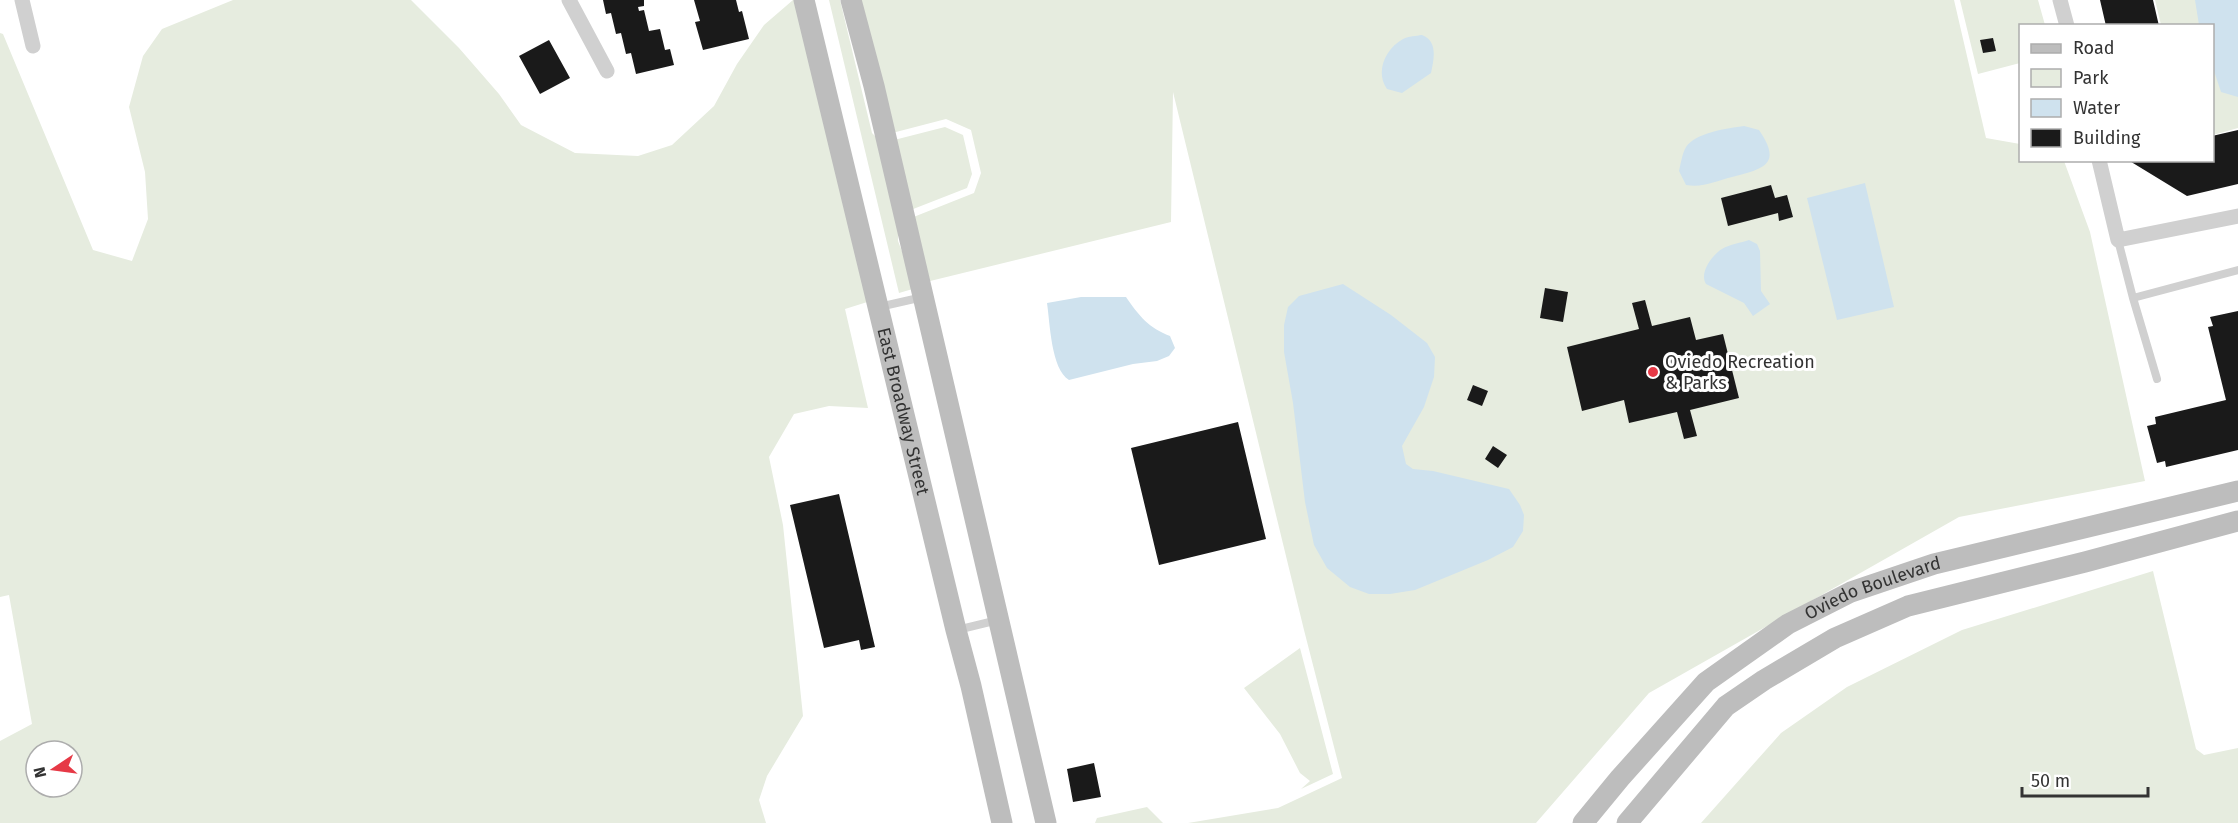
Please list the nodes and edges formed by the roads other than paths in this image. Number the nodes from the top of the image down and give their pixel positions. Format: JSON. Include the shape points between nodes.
{"nodes":[{"id":1,"x":22,"y":0,"type":"edge"},
{"id":2,"x":569,"y":0,"type":"edge"},
{"id":3,"x":804,"y":0,"type":"edge"},
{"id":4,"x":852,"y":0,"type":"edge"},
{"id":5,"x":2060,"y":0,"type":"edge"},
{"id":6,"x":2066,"y":24,"type":"edge"},
{"id":7,"x":33,"y":46,"type":"dead end"},
{"id":8,"x":607,"y":71,"type":"dead end"},
{"id":9,"x":2099,"y":162,"type":"edge"},
{"id":10,"x":2238,"y":216,"type":"edge"},
{"id":11,"x":2118,"y":240,"type":"junction"},
{"id":12,"x":2238,"y":270,"type":"edge"},
{"id":13,"x":923,"y":297,"type":"junction"},
{"id":14,"x":2133,"y":298,"type":"junction"},
{"id":15,"x":878,"y":308,"type":"junction"},
{"id":16,"x":2157,"y":379,"type":"dead end"},
{"id":17,"x":2238,"y":491,"type":"edge"},
{"id":18,"x":2238,"y":521,"type":"edge"},
{"id":19,"x":999,"y":619,"type":"junction"},
{"id":20,"x":956,"y":630,"type":"junction"},
{"id":21,"x":1002,"y":823,"type":"edge"},
{"id":22,"x":1046,"y":823,"type":"edge"},
{"id":23,"x":1583,"y":823,"type":"edge"},
{"id":24,"x":1627,"y":823,"type":"edge"}],
"edges":[{"from":1,"to":7,"type":"street"},
{"from":2,"to":8,"type":"street"},
{"from":3,"to":15,"type":"main road","name":"East Broadway Street"},
{"from":4,"to":13,"type":"main road"},
{"from":5,"to":6,"type":"street"},
{"from":9,"to":11,"type":"street"},
{"from":10,"to":11,"type":"street"},
{"from":11,"to":14,"type":"lane"},
{"from":12,"to":14,"type":"lane"},
{"from":13,"to":15,"type":"lane"},
{"from":13,"to":19,"type":"main road"},
{"from":14,"to":16,"type":"lane"},
{"from":15,"to":20,"type":"main road","name":"East Broadway Street"},
{"from":17,"to":23,"type":"main road","name":"Oviedo Boulevard","via":[[1934,564],[1851,592],[1788,624],[1706,682]]},
{"from":18,"to":24,"type":"main road","name":"Oviedo Boulevard","via":[[1908,606],[1835,638],[1726,706]]},
{"from":19,"to":20,"type":"lane"},
{"from":19,"to":22,"type":"main road"},
{"from":20,"to":21,"type":"main road","name":"East Broadway Street"}]}
